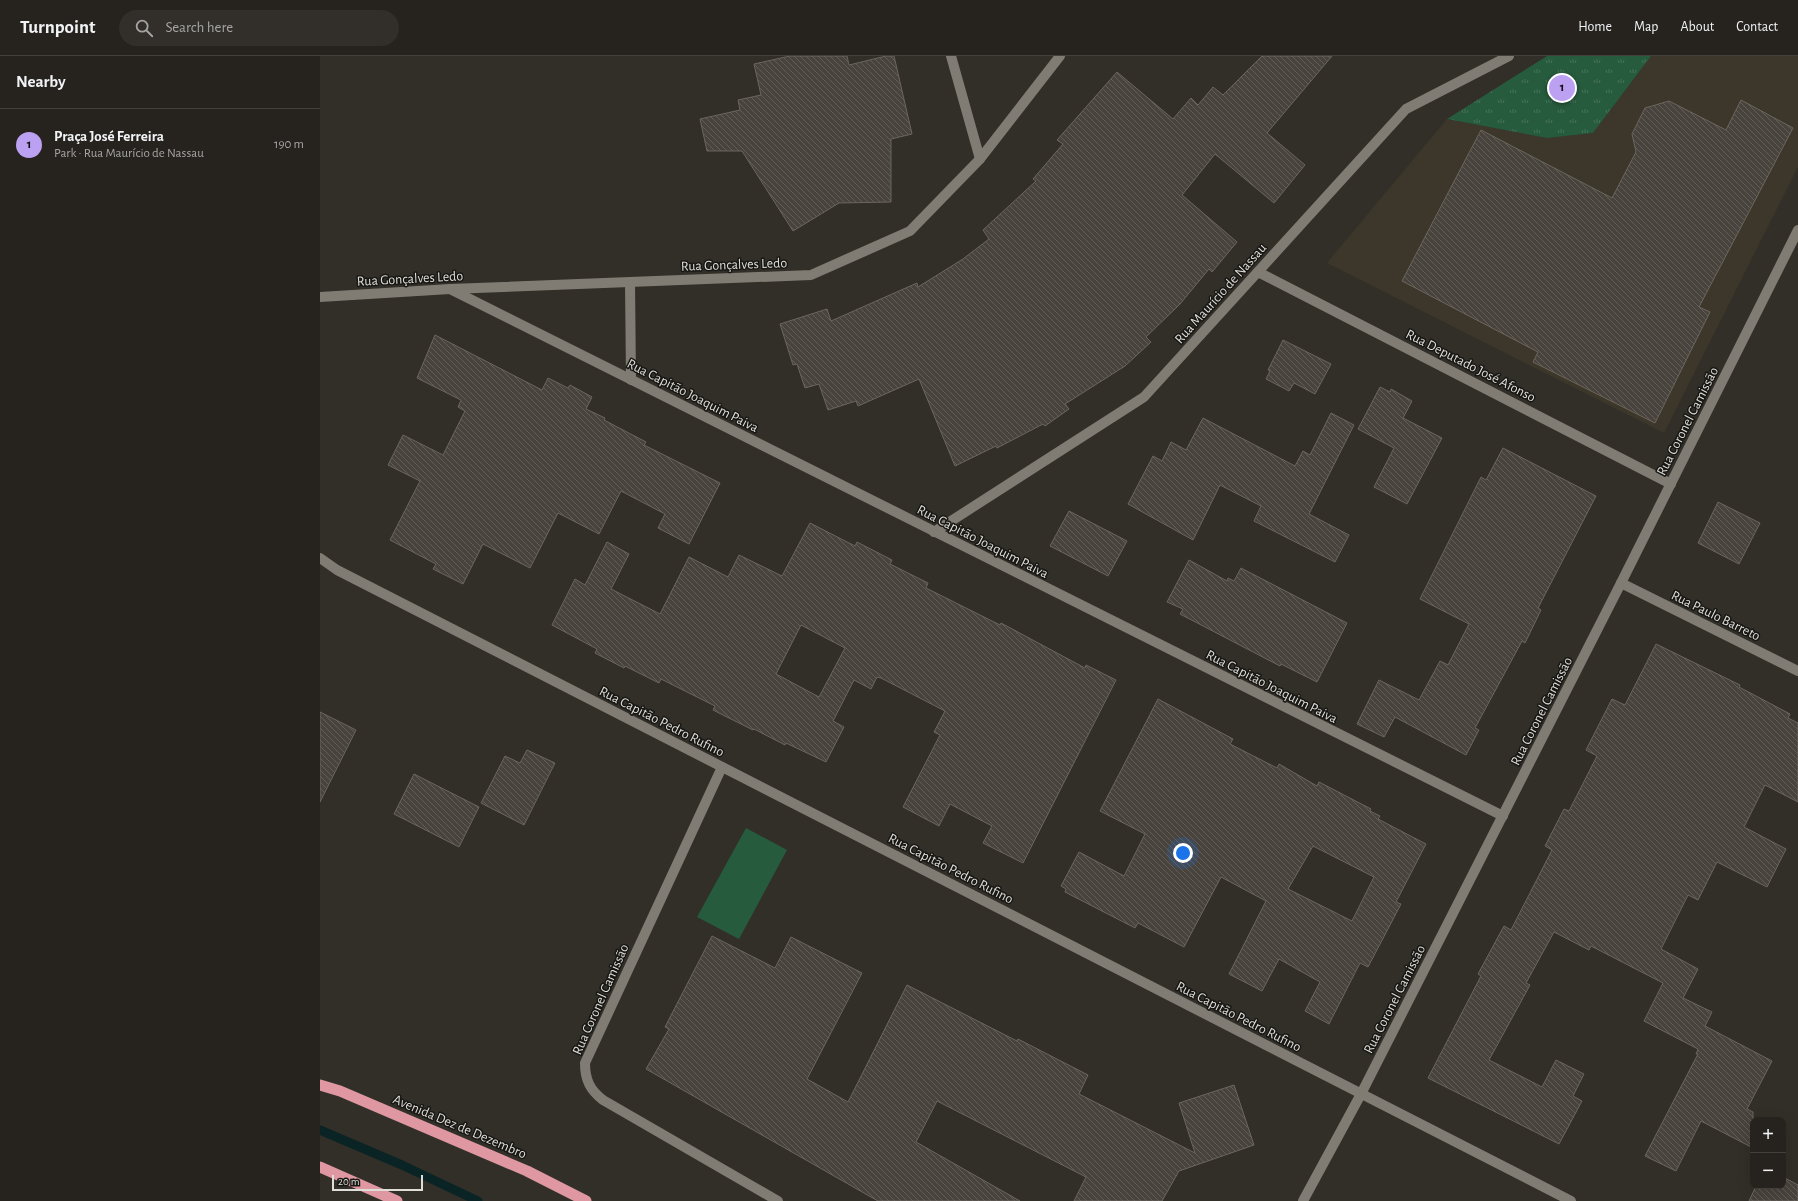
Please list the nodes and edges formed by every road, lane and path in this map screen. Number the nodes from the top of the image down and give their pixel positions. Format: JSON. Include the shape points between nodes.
{"nodes":[{"id":1,"x":951,"y":56,"type":"edge"},
{"id":2,"x":1060,"y":56,"type":"edge"},
{"id":3,"x":1509,"y":56,"type":"edge"},
{"id":4,"x":980,"y":159,"type":"junction"},
{"id":5,"x":1798,"y":230,"type":"edge"},
{"id":6,"x":1258,"y":272,"type":"junction"},
{"id":7,"x":630,"y":282,"type":"junction"},
{"id":8,"x":450,"y":289,"type":"junction"},
{"id":9,"x":320,"y":297,"type":"edge"},
{"id":10,"x":631,"y":380,"type":"junction"},
{"id":11,"x":1671,"y":484,"type":"junction"},
{"id":12,"x":934,"y":532,"type":"junction"},
{"id":13,"x":320,"y":558,"type":"edge"},
{"id":14,"x":1621,"y":583,"type":"junction"},
{"id":15,"x":1798,"y":671,"type":"edge"},
{"id":16,"x":722,"y":767,"type":"junction"},
{"id":17,"x":1502,"y":816,"type":"junction"},
{"id":18,"x":320,"y":1085,"type":"edge"},
{"id":19,"x":1361,"y":1094,"type":"junction"},
{"id":20,"x":320,"y":1167,"type":"edge"},
{"id":21,"x":397,"y":1201,"type":"edge"},
{"id":22,"x":586,"y":1201,"type":"edge"},
{"id":23,"x":778,"y":1201,"type":"edge"},
{"id":24,"x":1303,"y":1201,"type":"edge"},
{"id":25,"x":1570,"y":1201,"type":"edge"}],
"edges":[{"from":1,"to":4,"type":"street"},
{"from":2,"to":4,"type":"street","name":"Rua Gonçalves Ledo"},
{"from":3,"to":6,"type":"street","name":"Rua Maurício de Nassau","via":[[1406,109]]},
{"from":4,"to":7,"type":"street","name":"Rua Gonçalves Ledo","via":[[910,231],[811,274]]},
{"from":5,"to":11,"type":"street","name":"Rua Coronel Camissão"},
{"from":6,"to":11,"type":"street","name":"Rua Deputado José Afonso"},
{"from":6,"to":12,"type":"street","name":"Rua Maurício de Nassau","via":[[1144,397]]},
{"from":7,"to":8,"type":"street","name":"Rua Gonçalves Ledo"},
{"from":7,"to":10,"type":"street"},
{"from":8,"to":9,"type":"street","name":"Rua Gonçalves Ledo"},
{"from":8,"to":10,"type":"street","name":"Rua Capitão Joaquim Paiva"},
{"from":10,"to":12,"type":"street","name":"Rua Capitão Joaquim Paiva"},
{"from":11,"to":14,"type":"street","name":"Rua Coronel Camissão"},
{"from":12,"to":17,"type":"street","name":"Rua Capitão Joaquim Paiva"},
{"from":13,"to":16,"type":"street","name":"Rua Capitão Pedro Rufino","via":[[337,570]]},
{"from":14,"to":15,"type":"street","name":"Rua Paulo Barreto"},
{"from":14,"to":17,"type":"street","name":"Rua Coronel Camissão"},
{"from":16,"to":19,"type":"street","name":"Rua Capitão Pedro Rufino"},
{"from":16,"to":23,"type":"street","name":"Rua Coronel Camissão","via":[[585,1063],[585,1072],[591,1090],[603,1100]]},
{"from":17,"to":19,"type":"street","name":"Rua Coronel Camissão"},
{"from":18,"to":22,"type":"highway","name":"Avenida Dez de Dezembro","via":[[340,1091],[527,1170]]},
{"from":19,"to":24,"type":"street","name":"Rua Coronel Camissão"},
{"from":19,"to":25,"type":"street","name":"Rua Capitão Pedro Rufino"},
{"from":20,"to":21,"type":"highway"}]}
